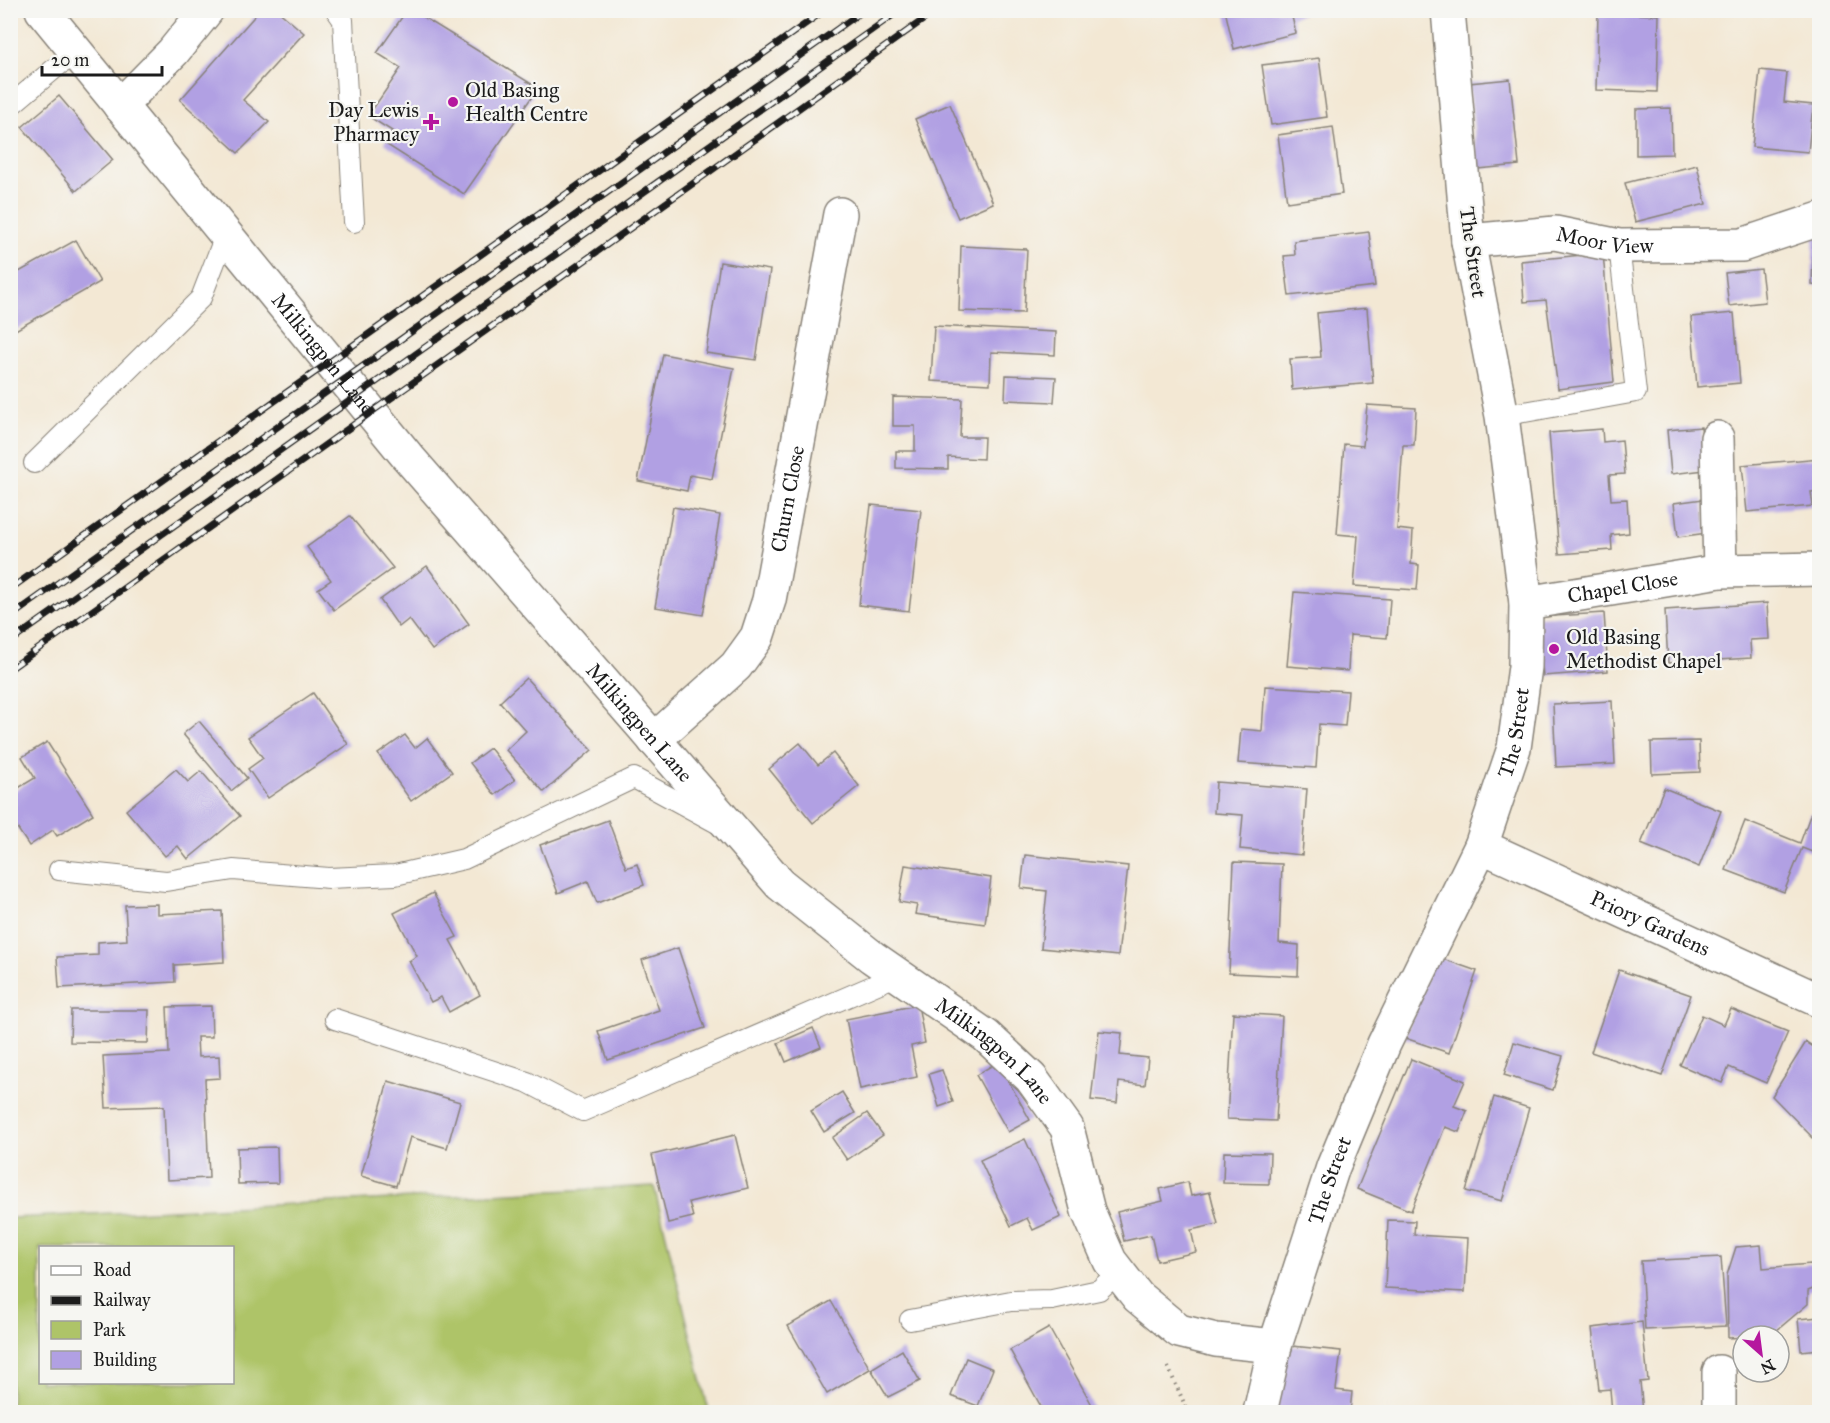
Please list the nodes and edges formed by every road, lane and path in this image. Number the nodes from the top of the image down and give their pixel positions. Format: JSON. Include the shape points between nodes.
{"nodes":[{"id":1,"x":42,"y":10,"type":"edge"},
{"id":2,"x":207,"y":10,"type":"edge"},
{"id":3,"x":336,"y":10,"type":"edge"},
{"id":4,"x":1448,"y":10,"type":"edge"},
{"id":5,"x":77,"y":56,"type":"junction"},
{"id":6,"x":10,"y":106,"type":"edge"},
{"id":7,"x":120,"y":106,"type":"junction"},
{"id":8,"x":840,"y":214,"type":"dead end"},
{"id":9,"x":1820,"y":219,"type":"edge"},
{"id":10,"x":354,"y":222,"type":"dead end"},
{"id":11,"x":225,"y":236,"type":"junction"},
{"id":12,"x":1468,"y":241,"type":"junction"},
{"id":13,"x":1619,"y":246,"type":"junction"},
{"id":14,"x":1502,"y":416,"type":"junction"},
{"id":15,"x":1716,"y":438,"type":"dead end"},
{"id":16,"x":34,"y":463,"type":"dead end"},
{"id":17,"x":1820,"y":569,"type":"edge"},
{"id":18,"x":1720,"y":572,"type":"junction"},
{"id":19,"x":1526,"y":603,"type":"junction"},
{"id":20,"x":654,"y":740,"type":"junction"},
{"id":21,"x":736,"y":833,"type":"junction"},
{"id":22,"x":1481,"y":846,"type":"junction"},
{"id":23,"x":59,"y":870,"type":"dead end"},
{"id":24,"x":898,"y":975,"type":"junction"},
{"id":25,"x":1820,"y":1001,"type":"edge"},
{"id":26,"x":335,"y":1019,"type":"dead end"},
{"id":27,"x":1119,"y":1272,"type":"junction"},
{"id":28,"x":910,"y":1320,"type":"dead end"},
{"id":29,"x":1275,"y":1346,"type":"junction"},
{"id":30,"x":1719,"y":1372,"type":"dead end"},
{"id":31,"x":1260,"y":1413,"type":"edge"},
{"id":32,"x":1719,"y":1413,"type":"edge"}],
"edges":[{"from":1,"to":5,"type":"street","name":"Milkingpen Lane"},
{"from":2,"to":7,"type":"street","via":[[173,52]]},
{"from":3,"to":10,"type":"lane","via":[[343,20]]},
{"from":4,"to":12,"type":"street","name":"The Street"},
{"from":5,"to":6,"type":"lane","via":[[60,64]]},
{"from":5,"to":7,"type":"street","name":"Milkingpen Lane"},
{"from":7,"to":11,"type":"street","name":"Milkingpen Lane"},
{"from":8,"to":20,"type":"street","name":"Churn Close","via":[[770,600],[758,637],[736,666]]},
{"from":9,"to":13,"type":"street","name":"Moor View","via":[[1742,245]]},
{"from":11,"to":16,"type":"lane","via":[[201,298]]},
{"from":11,"to":20,"type":"street","name":"Milkingpen Lane","via":[[407,456]]},
{"from":12,"to":13,"type":"street","name":"Moor View","via":[[1555,233]]},
{"from":12,"to":14,"type":"street","name":"The Street"},
{"from":13,"to":14,"type":"lane","via":[[1636,392]]},
{"from":14,"to":19,"type":"street","name":"The Street"},
{"from":15,"to":18,"type":"street"},
{"from":17,"to":18,"type":"street","name":"Chapel Close"},
{"from":18,"to":19,"type":"street","name":"Chapel Close"},
{"from":19,"to":22,"type":"street","name":"The Street","via":[[1525,667],[1514,748]]},
{"from":20,"to":21,"type":"street","name":"Milkingpen Lane"},
{"from":21,"to":23,"type":"lane","via":[[633,778],[464,859],[395,875],[329,878],[232,870],[166,881]]},
{"from":21,"to":24,"type":"street","name":"Milkingpen Lane","via":[[780,884]]},
{"from":22,"to":25,"type":"street","name":"Priory Gardens"},
{"from":22,"to":29,"type":"street","name":"The Street","via":[[1384,1044],[1337,1157]]},
{"from":24,"to":26,"type":"lane","via":[[583,1111],[527,1082]]},
{"from":24,"to":27,"type":"street","name":"Milkingpen Lane","via":[[986,1036],[1031,1078],[1067,1128],[1088,1211],[1110,1261]]},
{"from":27,"to":28,"type":"lane","via":[[1099,1290]]},
{"from":27,"to":29,"type":"street","name":"Milkingpen Lane","via":[[1138,1298],[1179,1331],[1216,1340]]},
{"from":29,"to":31,"type":"street","name":"The Street"},
{"from":30,"to":32,"type":"street"}]}
